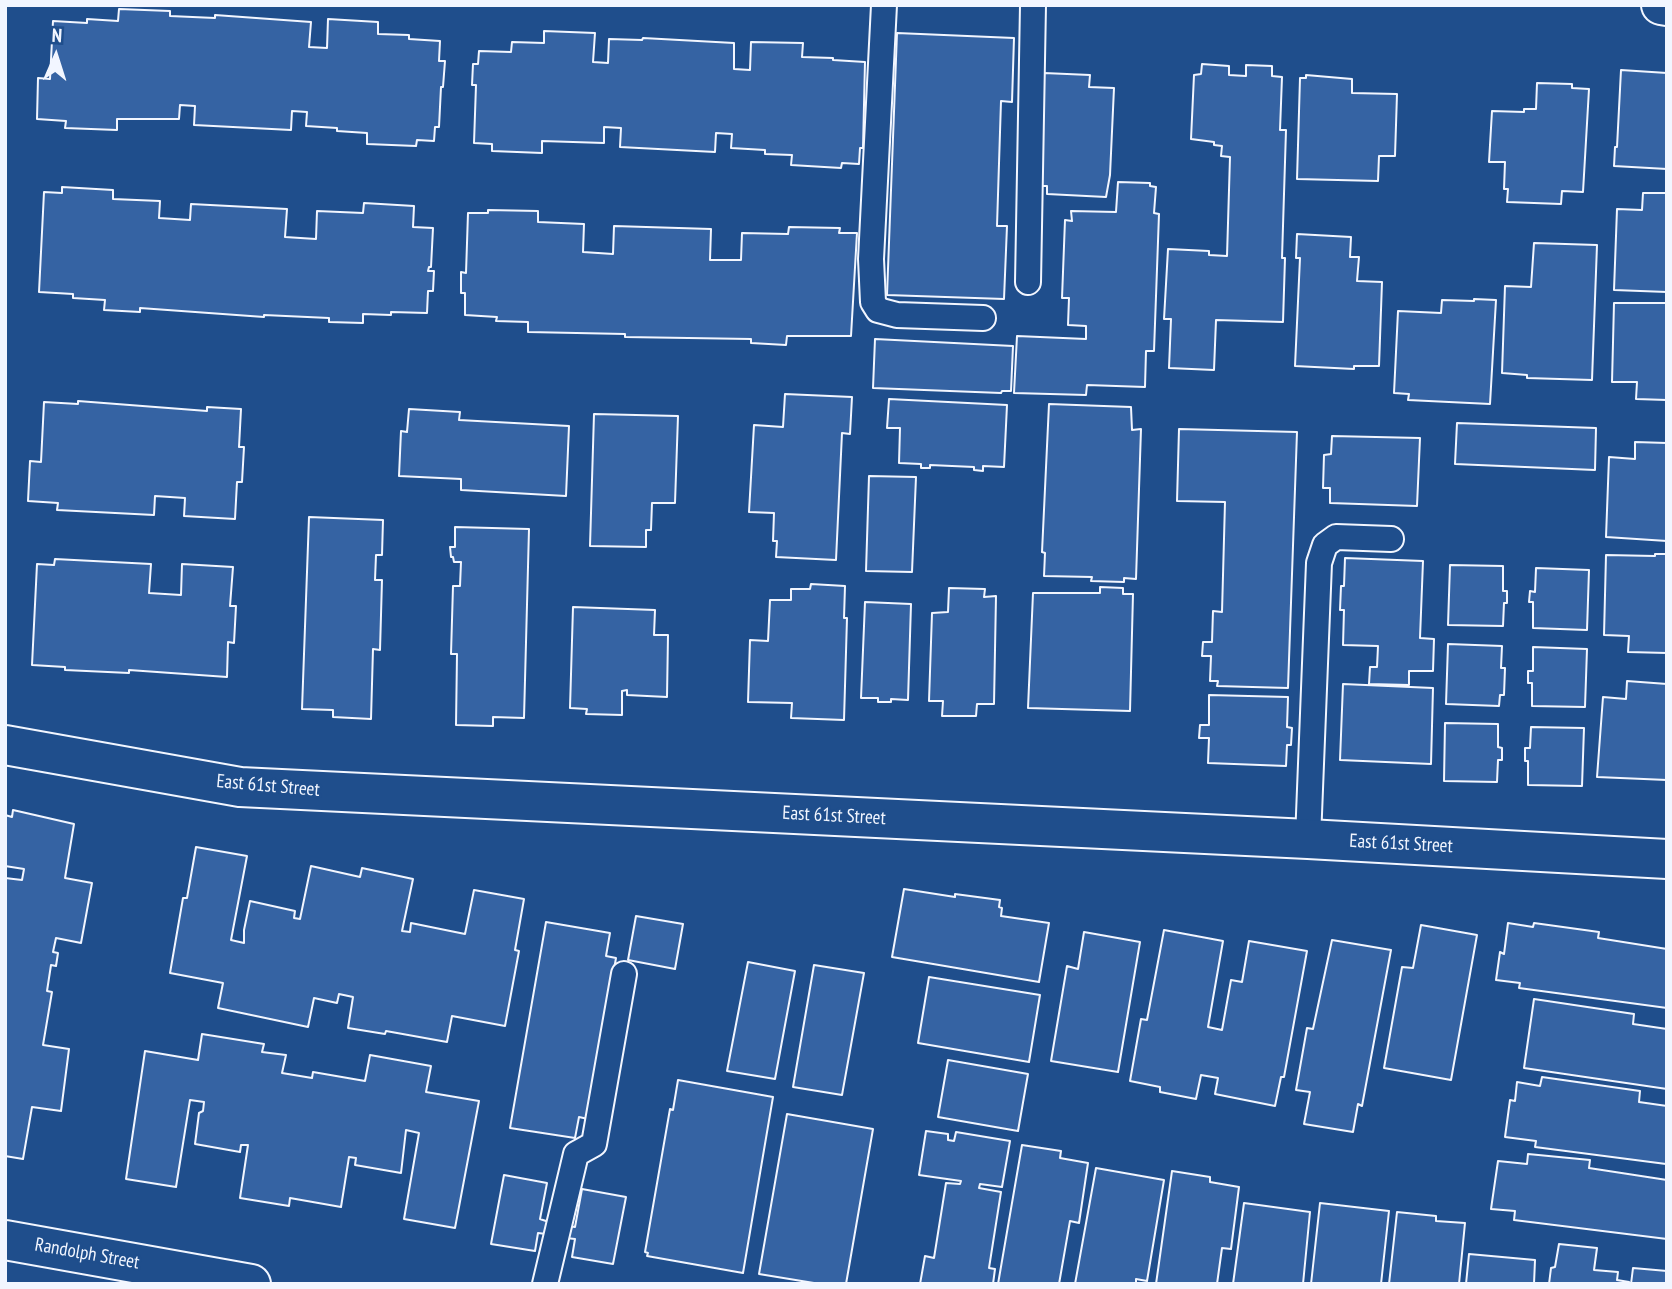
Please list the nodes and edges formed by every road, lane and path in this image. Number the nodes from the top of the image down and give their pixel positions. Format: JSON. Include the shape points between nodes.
{"nodes":[{"id":1,"x":884,"y":5,"type":"edge"},
{"id":2,"x":1033,"y":5,"type":"edge"},
{"id":3,"x":1661,"y":5,"type":"edge"},
{"id":4,"x":1667,"y":6,"type":"edge"},
{"id":5,"x":1028,"y":282,"type":"dead end"},
{"id":6,"x":984,"y":318,"type":"dead end"},
{"id":7,"x":1391,"y":540,"type":"dead end"},
{"id":8,"x":5,"y":744,"type":"edge"},
{"id":9,"x":1308,"y":839,"type":"junction"},
{"id":10,"x":1667,"y":859,"type":"edge"},
{"id":11,"x":624,"y":974,"type":"dead end"},
{"id":12,"x":5,"y":1240,"type":"edge"},
{"id":13,"x":251,"y":1284,"type":"edge"},
{"id":14,"x":545,"y":1284,"type":"edge"}],
"edges":[{"from":1,"to":6,"type":"lane","via":[[871,259],[873,302],[878,310],[898,315]]},
{"from":2,"to":5,"type":"lane"},
{"from":3,"to":4,"type":"street"},
{"from":7,"to":9,"type":"lane","via":[[1336,537],[1325,545],[1319,563]]},
{"from":8,"to":9,"type":"street","name":"East 61st Street","via":[[240,787]]},
{"from":9,"to":10,"type":"street","name":"East 61st Street"},
{"from":11,"to":14,"type":"lane","via":[[594,1144],[576,1154]]},
{"from":12,"to":13,"type":"street","name":"Randolph Street"}]}
